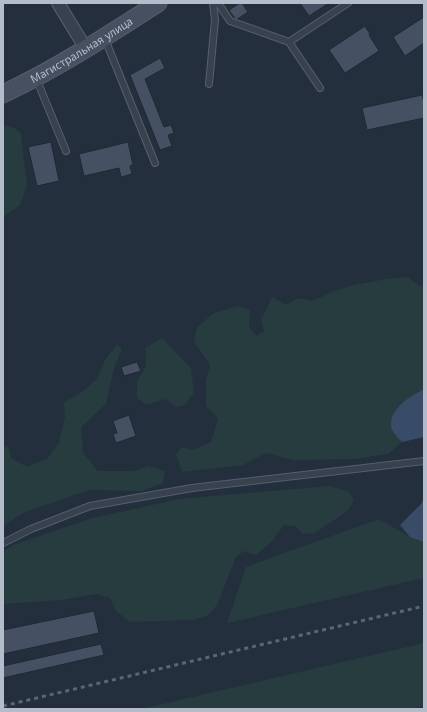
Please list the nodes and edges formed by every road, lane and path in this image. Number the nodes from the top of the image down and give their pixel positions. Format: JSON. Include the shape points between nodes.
{"nodes":[{"id":1,"x":58,"y":3,"type":"edge"},
{"id":2,"x":158,"y":3,"type":"edge"},
{"id":3,"x":212,"y":3,"type":"edge"},
{"id":4,"x":218,"y":3,"type":"edge"},
{"id":5,"x":348,"y":3,"type":"edge"},
{"id":6,"x":105,"y":37,"type":"junction"},
{"id":7,"x":289,"y":42,"type":"junction"},
{"id":8,"x":86,"y":50,"type":"junction"},
{"id":9,"x":36,"y":78,"type":"junction"},
{"id":10,"x":209,"y":84,"type":"dead end"},
{"id":11,"x":320,"y":88,"type":"dead end"},
{"id":12,"x":3,"y":94,"type":"edge"},
{"id":13,"x":66,"y":151,"type":"dead end"},
{"id":14,"x":155,"y":163,"type":"dead end"},
{"id":15,"x":424,"y":461,"type":"edge"},
{"id":16,"x":3,"y":543,"type":"edge"}],
"edges":[{"from":1,"to":8,"type":"street"},
{"from":2,"to":6,"type":"main road","name":"Магистральная улица"},
{"from":3,"to":10,"type":"lane","via":[[215,20]]},
{"from":4,"to":7,"type":"lane","via":[[230,21]]},
{"from":5,"to":7,"type":"lane"},
{"from":6,"to":8,"type":"main road","name":"Магистральная улица"},
{"from":6,"to":14,"type":"lane"},
{"from":7,"to":11,"type":"lane"},
{"from":8,"to":9,"type":"main road","name":"Магистральная улица"},
{"from":9,"to":12,"type":"main road","name":"Магистральная улица"},
{"from":9,"to":13,"type":"lane"},
{"from":15,"to":16,"type":"lane","via":[[192,488],[90,506]]}]}
